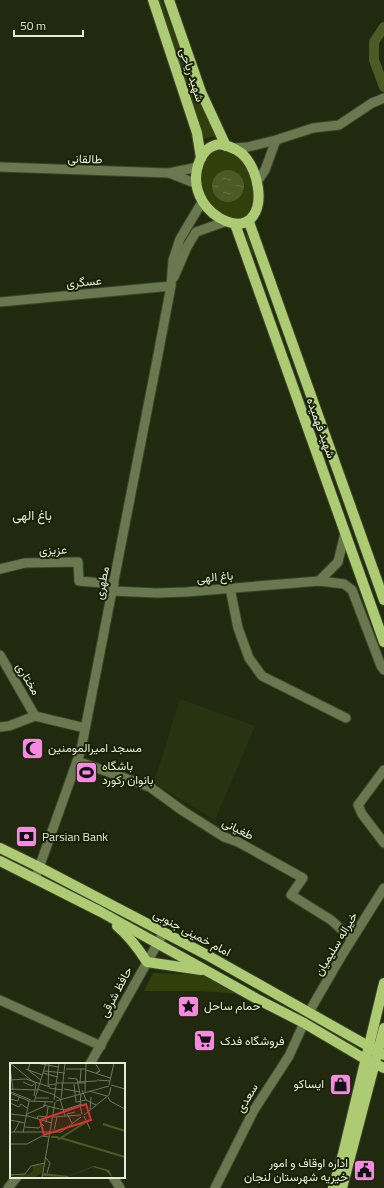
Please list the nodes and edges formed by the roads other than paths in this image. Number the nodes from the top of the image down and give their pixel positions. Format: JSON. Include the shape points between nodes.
{"nodes":[{"id":1,"x":154,"y":0,"type":"edge"},
{"id":2,"x":169,"y":0,"type":"edge"},
{"id":3,"x":384,"y":98,"type":"edge"},
{"id":4,"x":276,"y":140,"type":"junction"},
{"id":5,"x":230,"y":147,"type":"junction"},
{"id":6,"x":199,"y":163,"type":"junction"},
{"id":7,"x":0,"y":167,"type":"edge"},
{"id":8,"x":169,"y":173,"type":"junction"},
{"id":9,"x":257,"y":182,"type":"junction"},
{"id":10,"x":197,"y":184,"type":"junction"},
{"id":11,"x":202,"y":202,"type":"junction"},
{"id":12,"x":249,"y":222,"type":"junction"},
{"id":13,"x":231,"y":223,"type":"junction"},
{"id":14,"x":171,"y":286,"type":"junction"},
{"id":15,"x":0,"y":302,"type":"edge"},
{"id":16,"x":345,"y":533,"type":"junction"},
{"id":17,"x":0,"y":569,"type":"edge"},
{"id":18,"x":319,"y":581,"type":"junction"},
{"id":19,"x":113,"y":587,"type":"junction"},
{"id":20,"x":230,"y":588,"type":"junction"},
{"id":21,"x":384,"y":600,"type":"edge"},
{"id":22,"x":384,"y":642,"type":"edge"},
{"id":23,"x":0,"y":655,"type":"edge"},
{"id":24,"x":384,"y":670,"type":"edge"},
{"id":25,"x":35,"y":716,"type":"junction"},
{"id":26,"x":346,"y":718,"type":"dead end"},
{"id":27,"x":0,"y":727,"type":"edge"},
{"id":28,"x":85,"y":728,"type":"junction"},
{"id":29,"x":77,"y":761,"type":"junction"},
{"id":30,"x":384,"y":770,"type":"edge"},
{"id":31,"x":384,"y":842,"type":"edge"},
{"id":32,"x":0,"y":848,"type":"edge"},
{"id":33,"x":0,"y":861,"type":"edge"},
{"id":34,"x":40,"y":867,"type":"junction"},
{"id":35,"x":35,"y":879,"type":"junction"},
{"id":36,"x":384,"y":888,"type":"edge"},
{"id":37,"x":101,"y":912,"type":"junction"},
{"id":38,"x":164,"y":932,"type":"junction"},
{"id":39,"x":352,"y":939,"type":"junction"},
{"id":40,"x":158,"y":943,"type":"junction"},
{"id":41,"x":146,"y":962,"type":"junction"},
{"id":42,"x":209,"y":971,"type":"junction"},
{"id":43,"x":384,"y":983,"type":"edge"},
{"id":44,"x":0,"y":1000,"type":"edge"},
{"id":45,"x":309,"y":1012,"type":"junction"},
{"id":46,"x":304,"y":1024,"type":"junction"},
{"id":47,"x":384,"y":1028,"type":"edge"},
{"id":48,"x":100,"y":1046,"type":"junction"},
{"id":49,"x":368,"y":1046,"type":"junction"},
{"id":50,"x":381,"y":1053,"type":"edge"},
{"id":51,"x":365,"y":1059,"type":"junction"},
{"id":52,"x":91,"y":1063,"type":"edge"},
{"id":53,"x":380,"y":1066,"type":"edge"},
{"id":54,"x":16,"y":1178,"type":"edge"},
{"id":55,"x":114,"y":1178,"type":"edge"},
{"id":56,"x":8,"y":1188,"type":"edge"},
{"id":57,"x":120,"y":1188,"type":"edge"},
{"id":58,"x":215,"y":1188,"type":"edge"},
{"id":59,"x":333,"y":1188,"type":"edge"},
{"id":60,"x":342,"y":1188,"type":"edge"}],
"edges":[{"from":1,"to":6,"type":"main road","name":"شهید ریاحی","via":[[198,133]]},
{"from":2,"to":5,"type":"main road","name":"شهید ریاحی","via":[[201,92]]},
{"from":3,"to":4,"type":"street","via":[[339,125],[313,128]]},
{"from":4,"to":5,"type":"street","via":[[248,147]]},
{"from":4,"to":9,"type":"street"},
{"from":5,"to":6,"type":"main road","via":[[220,144],[210,147],[202,154]]},
{"from":5,"to":9,"type":"main road","via":[[246,157]]},
{"from":6,"to":8,"type":"street"},
{"from":6,"to":10,"type":"main road"},
{"from":7,"to":8,"type":"street","name":"طالقانی"},
{"from":8,"to":10,"type":"street"},
{"from":9,"to":12,"type":"main road","via":[[258,201]]},
{"from":10,"to":11,"type":"main road"},
{"from":11,"to":13,"type":"main road","via":[[214,214]]},
{"from":11,"to":14,"type":"street","via":[[180,239],[173,260]]},
{"from":12,"to":13,"type":"main road"},
{"from":12,"to":21,"type":"main road","name":"شهید فهمیده"},
{"from":13,"to":14,"type":"street","via":[[196,232]]},
{"from":13,"to":16,"type":"main road","name":"شهید فهمیده"},
{"from":14,"to":15,"type":"street","name":"عسگری"},
{"from":14,"to":19,"type":"street","name":"مطهری"},
{"from":16,"to":18,"type":"street","via":[[338,562]]},
{"from":16,"to":22,"type":"main road","name":"شهید فهمیده"},
{"from":17,"to":19,"type":"street","name":"عزیزی","via":[[25,562],[78,562],[79,581]]},
{"from":18,"to":20,"type":"street","name":"باغ الهی"},
{"from":18,"to":24,"type":"street","name":"باغ الهی","via":[[344,584],[352,590]]},
{"from":19,"to":20,"type":"street","name":"باغ الهی","via":[[157,593]]},
{"from":19,"to":28,"type":"street","name":"مطهری"},
{"from":20,"to":26,"type":"street","via":[[238,628],[247,653],[262,676]]},
{"from":23,"to":25,"type":"street","name":"مختاری"},
{"from":25,"to":27,"type":"street"},
{"from":25,"to":28,"type":"street"},
{"from":28,"to":29,"type":"street","name":"مطهری"},
{"from":29,"to":34,"type":"street","name":"مطهری"},
{"from":29,"to":39,"type":"street","name":"طغیانی","via":[[150,787],[224,837],[238,842],[303,878],[291,895],[331,920]]},
{"from":30,"to":31,"type":"street","via":[[358,805]]},
{"from":32,"to":34,"type":"main road","name":"امام خمینی جنوبی"},
{"from":33,"to":35,"type":"main road","name":"امام خمینی جنوبی"},
{"from":34,"to":35,"type":"street","name":"مطهری"},
{"from":34,"to":38,"type":"main road","name":"امام خمینی جنوبی"},
{"from":35,"to":37,"type":"main road","name":"امام خمینی جنوبی"},
{"from":36,"to":39,"type":"street","name":"خیراله سلیمیان"},
{"from":37,"to":40,"type":"main road","name":"امام خمینی جنوبی"},
{"from":37,"to":41,"type":"main road","via":[[126,934]]},
{"from":38,"to":40,"type":"street","name":"حافظ شرقی"},
{"from":38,"to":45,"type":"main road","name":"امام خمینی جنوبی"},
{"from":39,"to":45,"type":"street","name":"خیراله سلیمیان"},
{"from":40,"to":41,"type":"street","name":"حافظ شرقی"},
{"from":40,"to":42,"type":"main road","name":"امام خمینی جنوبی"},
{"from":41,"to":42,"type":"main road"},
{"from":41,"to":48,"type":"street","name":"حافظ شرقی"},
{"from":42,"to":46,"type":"main road","name":"امام خمینی جنوبی"},
{"from":43,"to":49,"type":"main road"},
{"from":44,"to":48,"type":"street"},
{"from":45,"to":49,"type":"main road","name":"امام خمینی جنوبی"},
{"from":46,"to":51,"type":"main road","name":"امام خمینی جنوبی"},
{"from":46,"to":58,"type":"street","name":"سعدی","via":[[289,1056],[254,1110]]},
{"from":47,"to":50,"type":"main road"},
{"from":48,"to":52,"type":"street","name":"حافظ شرقی"},
{"from":49,"to":50,"type":"main road","name":"امام خمینی جنوبی"},
{"from":49,"to":51,"type":"main road"},
{"from":50,"to":53,"type":"main road"},
{"from":51,"to":53,"type":"main road","name":"امام خمینی جنوبی"},
{"from":51,"to":59,"type":"main road"},
{"from":53,"to":60,"type":"main road"},
{"from":54,"to":56,"type":"street"},
{"from":55,"to":57,"type":"street"}]}
